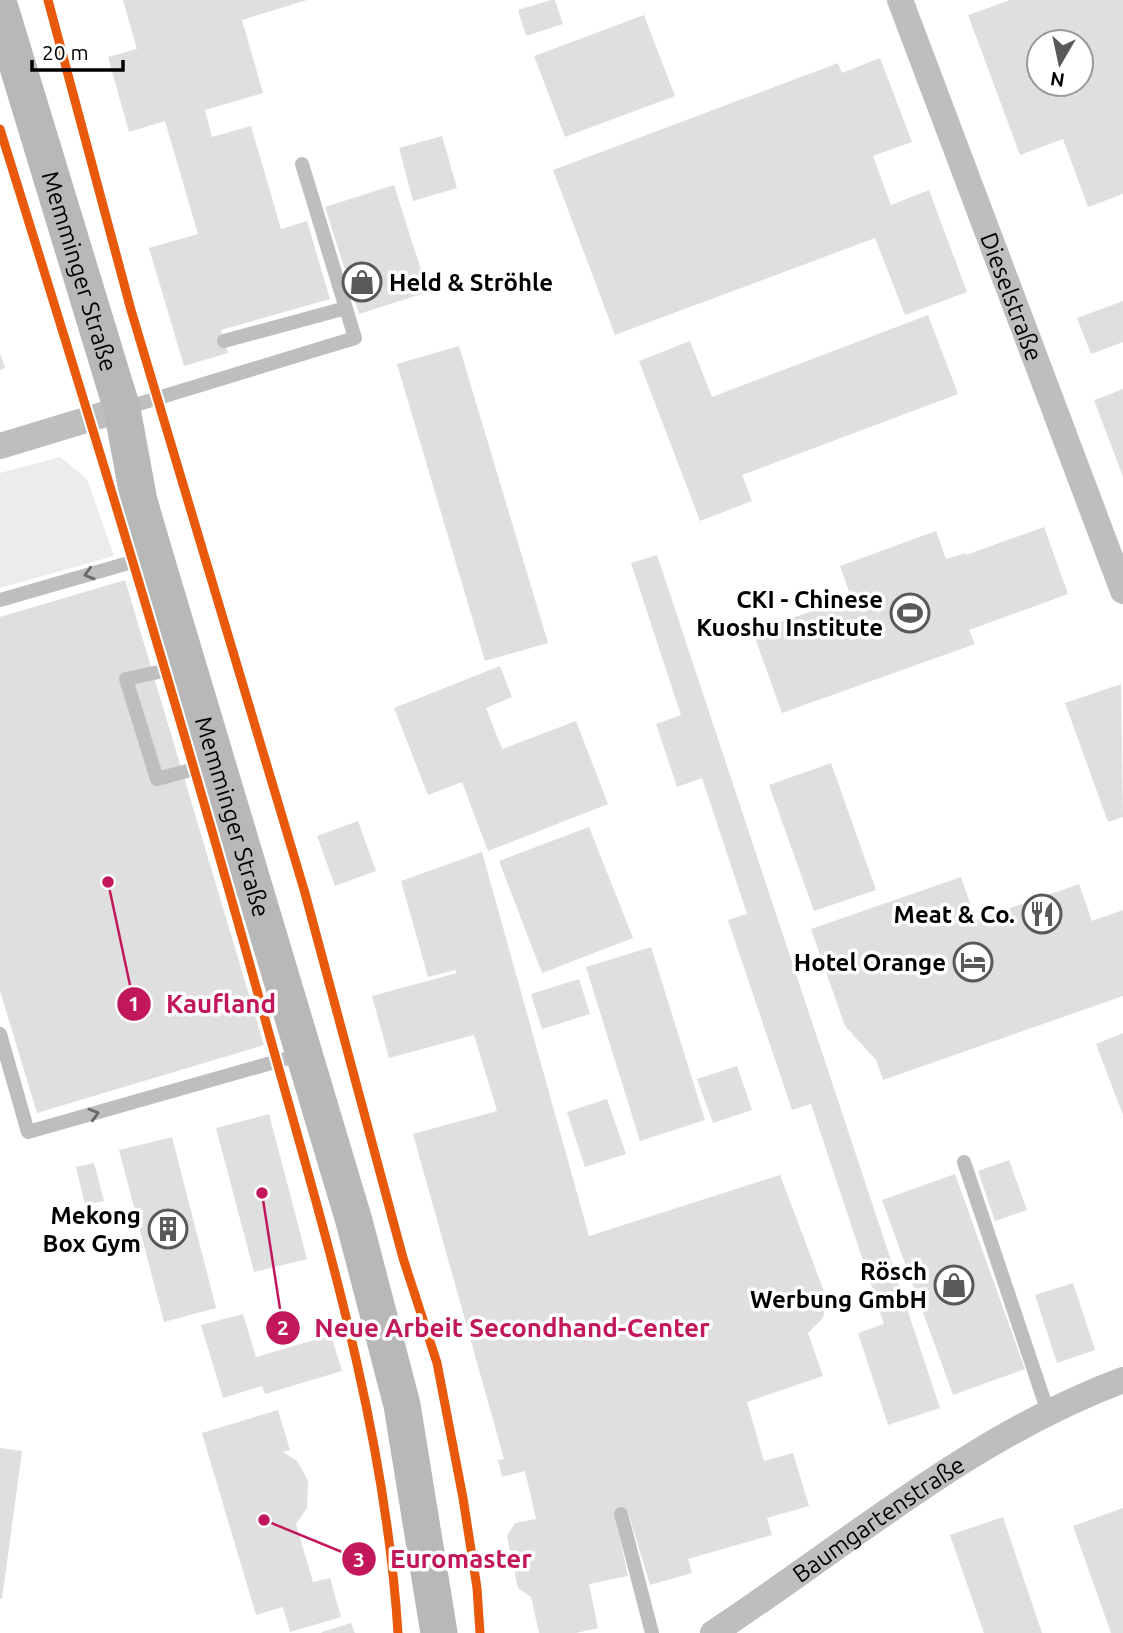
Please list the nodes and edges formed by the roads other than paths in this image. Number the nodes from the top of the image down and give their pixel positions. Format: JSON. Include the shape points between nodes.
{"nodes":[{"id":1,"x":900,"y":0,"type":"edge"},
{"id":2,"x":0,"y":8,"type":"edge"},
{"id":3,"x":302,"y":164,"type":"dead end"},
{"id":4,"x":346,"y":307,"type":"junction"},
{"id":5,"x":224,"y":341,"type":"dead end"},
{"id":6,"x":122,"y":410,"type":"junction"},
{"id":7,"x":0,"y":446,"type":"edge"},
{"id":8,"x":155,"y":556,"type":"junction"},
{"id":9,"x":1123,"y":592,"type":"edge"},
{"id":10,"x":0,"y":600,"type":"edge"},
{"id":11,"x":187,"y":666,"type":"junction"},
{"id":12,"x":218,"y":762,"type":"junction"},
{"id":13,"x":0,"y":1034,"type":"edge"},
{"id":14,"x":304,"y":1054,"type":"junction"},
{"id":15,"x":964,"y":1162,"type":"dead end"},
{"id":16,"x":1123,"y":1380,"type":"edge"},
{"id":17,"x":1048,"y":1412,"type":"junction"},
{"id":18,"x":621,"y":1514,"type":"dead end"},
{"id":19,"x":439,"y":1633,"type":"edge"},
{"id":20,"x":652,"y":1633,"type":"edge"},
{"id":21,"x":713,"y":1633,"type":"edge"}],
"edges":[{"from":1,"to":9,"type":"street","name":"Dieselstraße"},
{"from":2,"to":6,"type":"main road","name":"Memminger Straße"},
{"from":3,"to":4,"type":"lane"},
{"from":4,"to":5,"type":"lane"},
{"from":4,"to":6,"type":"lane","via":[[355,338]]},
{"from":6,"to":7,"type":"street"},
{"from":6,"to":8,"type":"main road","name":"Memminger Straße"},
{"from":8,"to":10,"type":"lane","one_way":true},
{"from":8,"to":11,"type":"main road","name":"Memminger Straße"},
{"from":11,"to":12,"type":"main road","name":"Memminger Straße"},
{"from":11,"to":12,"type":"lane","via":[[126,679],[157,779]]},
{"from":12,"to":14,"type":"main road","name":"Memminger Straße"},
{"from":13,"to":14,"type":"lane","one_way":true,"via":[[29,1132]]},
{"from":14,"to":19,"type":"main road","name":"Memminger Straße","via":[[402,1405]]},
{"from":15,"to":17,"type":"lane"},
{"from":16,"to":17,"type":"street","name":"Baumgartenstraße"},
{"from":17,"to":21,"type":"street","name":"Baumgartenstraße","via":[[856,1532]]},
{"from":18,"to":20,"type":"lane"}]}
